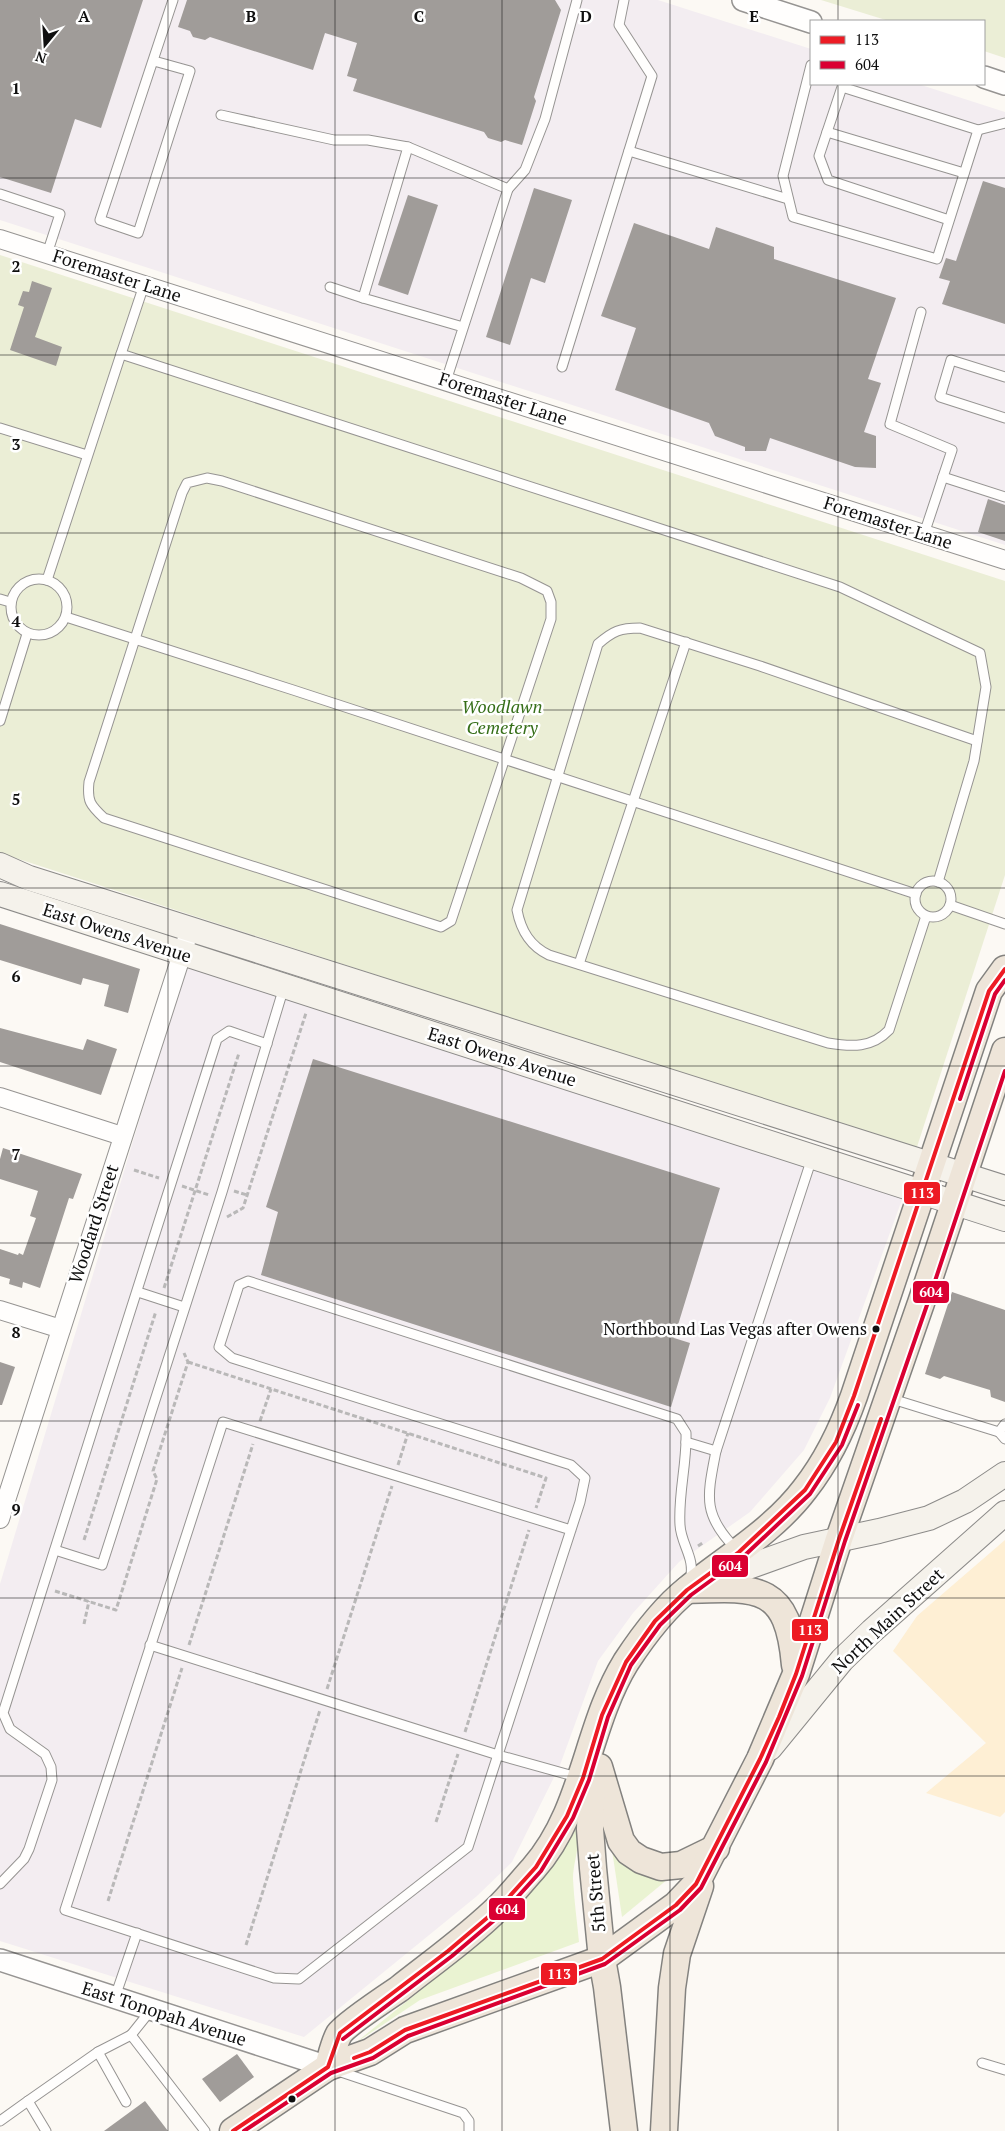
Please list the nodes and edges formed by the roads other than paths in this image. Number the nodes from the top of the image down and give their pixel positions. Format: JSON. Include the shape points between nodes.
{"nodes":[{"id":1,"x":173,"y":0,"type":"edge"},
{"id":2,"x":577,"y":0,"type":"edge"},
{"id":3,"x":624,"y":0,"type":"edge"},
{"id":4,"x":742,"y":0,"type":"edge"},
{"id":5,"x":810,"y":22,"type":"edge"},
{"id":6,"x":154,"y":61,"type":"junction"},
{"id":7,"x":810,"y":69,"type":"edge"},
{"id":8,"x":985,"y":77,"type":"edge"},
{"id":9,"x":1005,"y":84,"type":"edge"},
{"id":10,"x":221,"y":115,"type":"dead end"},
{"id":11,"x":1005,"y":123,"type":"edge"},
{"id":12,"x":978,"y":130,"type":"junction"},
{"id":13,"x":827,"y":132,"type":"junction"},
{"id":14,"x":408,"y":147,"type":"junction"},
{"id":15,"x":629,"y":151,"type":"junction"},
{"id":16,"x":964,"y":173,"type":"junction"},
{"id":17,"x":508,"y":189,"type":"junction"},
{"id":18,"x":0,"y":194,"type":"edge"},
{"id":19,"x":788,"y":199,"type":"junction"},
{"id":20,"x":949,"y":220,"type":"junction"},
{"id":21,"x":0,"y":239,"type":"edge"},
{"id":22,"x":47,"y":254,"type":"junction"},
{"id":23,"x":144,"y":285,"type":"junction"},
{"id":24,"x":330,"y":287,"type":"dead end"},
{"id":25,"x":363,"y":298,"type":"junction"},
{"id":26,"x":921,"y":312,"type":"dead end"},
{"id":27,"x":463,"y":327,"type":"junction"},
{"id":28,"x":121,"y":354,"type":"junction"},
{"id":29,"x":562,"y":367,"type":"dead end"},
{"id":30,"x":1005,"y":377,"type":"edge"},
{"id":31,"x":446,"y":381,"type":"junction"},
{"id":32,"x":1004,"y":415,"type":"edge"},
{"id":33,"x":0,"y":428,"type":"edge"},
{"id":34,"x":87,"y":456,"type":"junction"},
{"id":35,"x":943,"y":477,"type":"junction"},
{"id":36,"x":1005,"y":497,"type":"edge"},
{"id":37,"x":924,"y":534,"type":"junction"},
{"id":38,"x":1005,"y":560,"type":"edge"},
{"id":39,"x":47,"y":580,"type":"junction"},
{"id":40,"x":0,"y":599,"type":"edge"},
{"id":41,"x":10,"y":602,"type":"junction"},
{"id":42,"x":66,"y":617,"type":"junction"},
{"id":43,"x":27,"y":634,"type":"junction"},
{"id":44,"x":136,"y":639,"type":"junction"},
{"id":45,"x":686,"y":642,"type":"junction"},
{"id":46,"x":0,"y":721,"type":"edge"},
{"id":47,"x":977,"y":741,"type":"junction"},
{"id":48,"x":506,"y":759,"type":"junction"},
{"id":49,"x":557,"y":776,"type":"junction"},
{"id":50,"x":633,"y":803,"type":"junction"},
{"id":51,"x":0,"y":865,"type":"edge"},
{"id":52,"x":938,"y":882,"type":"junction"},
{"id":53,"x":0,"y":894,"type":"edge"},
{"id":54,"x":916,"y":894,"type":"junction"},
{"id":55,"x":950,"y":905,"type":"junction"},
{"id":56,"x":926,"y":916,"type":"junction"},
{"id":57,"x":1005,"y":924,"type":"edge"},
{"id":58,"x":190,"y":929,"type":"junction"},
{"id":59,"x":182,"y":953,"type":"junction"},
{"id":60,"x":579,"y":964,"type":"junction"},
{"id":61,"x":1005,"y":969,"type":"edge"},
{"id":62,"x":284,"y":986,"type":"junction"},
{"id":63,"x":267,"y":1044,"type":"junction"},
{"id":64,"x":1005,"y":1051,"type":"edge"},
{"id":65,"x":0,"y":1097,"type":"edge"},
{"id":66,"x":122,"y":1136,"type":"junction"},
{"id":67,"x":813,"y":1158,"type":"junction"},
{"id":68,"x":931,"y":1165,"type":"junction"},
{"id":69,"x":964,"y":1175,"type":"junction"},
{"id":70,"x":1005,"y":1188,"type":"edge"},
{"id":71,"x":922,"y":1192,"type":"junction"},
{"id":72,"x":954,"y":1202,"type":"junction"},
{"id":73,"x":1005,"y":1219,"type":"edge"},
{"id":74,"x":138,"y":1292,"type":"junction"},
{"id":75,"x":184,"y":1306,"type":"junction"},
{"id":76,"x":0,"y":1310,"type":"edge"},
{"id":77,"x":60,"y":1330,"type":"junction"},
{"id":78,"x":888,"y":1398,"type":"junction"},
{"id":79,"x":1005,"y":1424,"type":"edge"},
{"id":80,"x":1002,"y":1436,"type":"edge"},
{"id":81,"x":686,"y":1442,"type":"junction"},
{"id":82,"x":716,"y":1451,"type":"junction"},
{"id":83,"x":1005,"y":1474,"type":"edge"},
{"id":84,"x":1005,"y":1513,"type":"edge"},
{"id":85,"x":0,"y":1519,"type":"edge"},
{"id":86,"x":571,"y":1530,"type":"junction"},
{"id":87,"x":839,"y":1539,"type":"junction"},
{"id":88,"x":55,"y":1550,"type":"junction"},
{"id":89,"x":739,"y":1552,"type":"junction"},
{"id":90,"x":687,"y":1590,"type":"junction"},
{"id":91,"x":150,"y":1645,"type":"junction"},
{"id":92,"x":796,"y":1674,"type":"junction"},
{"id":93,"x":592,"y":1744,"type":"junction"},
{"id":94,"x":498,"y":1755,"type":"junction"},
{"id":95,"x":760,"y":1759,"type":"junction"},
{"id":96,"x":582,"y":1778,"type":"junction"},
{"id":97,"x":716,"y":1848,"type":"junction"},
{"id":98,"x":0,"y":1884,"type":"edge"},
{"id":99,"x":137,"y":1934,"type":"junction"},
{"id":100,"x":602,"y":1959,"type":"junction"},
{"id":101,"x":0,"y":1960,"type":"edge"},
{"id":102,"x":115,"y":1998,"type":"junction"},
{"id":103,"x":151,"y":2010,"type":"junction"},
{"id":104,"x":131,"y":2035,"type":"junction"},
{"id":105,"x":98,"y":2052,"type":"junction"},
{"id":106,"x":982,"y":2063,"type":"dead end"},
{"id":107,"x":328,"y":2067,"type":"junction"},
{"id":108,"x":1005,"y":2070,"type":"edge"},
{"id":109,"x":28,"y":2101,"type":"junction"},
{"id":110,"x":126,"y":2102,"type":"dead end"},
{"id":111,"x":0,"y":2121,"type":"edge"},
{"id":112,"x":46,"y":2131,"type":"edge"},
{"id":113,"x":205,"y":2131,"type":"edge"},
{"id":114,"x":233,"y":2131,"type":"edge"},
{"id":115,"x":469,"y":2131,"type":"edge"},
{"id":116,"x":624,"y":2131,"type":"edge"},
{"id":117,"x":664,"y":2131,"type":"edge"}],
"edges":[{"from":1,"to":6,"type":"lane"},
{"from":2,"to":17,"type":"lane","via":[[545,119],[524,170]]},
{"from":3,"to":15,"type":"lane","via":[[619,25],[652,76]]},
{"from":4,"to":5,"type":"street"},
{"from":6,"to":6,"type":"lane","via":[[100,220],[138,232],[190,72]]},
{"from":7,"to":19,"type":"lane","via":[[783,176]]},
{"from":8,"to":9,"type":"street"},
{"from":10,"to":14,"type":"lane","via":[[334,140],[368,140]]},
{"from":11,"to":12,"type":"lane"},
{"from":12,"to":13,"type":"lane","via":[[842,87]]},
{"from":12,"to":16,"type":"lane"},
{"from":13,"to":16,"type":"lane"},
{"from":13,"to":20,"type":"lane","via":[[819,156],[828,180]]},
{"from":14,"to":17,"type":"lane"},
{"from":14,"to":25,"type":"lane"},
{"from":15,"to":19,"type":"lane"},
{"from":15,"to":29,"type":"lane"},
{"from":16,"to":20,"type":"lane"},
{"from":17,"to":27,"type":"lane"},
{"from":18,"to":22,"type":"lane","via":[[60,214]]},
{"from":19,"to":20,"type":"lane","via":[[793,217],[937,259]]},
{"from":21,"to":22,"type":"street","name":"Foremaster Lane"},
{"from":22,"to":23,"type":"street","name":"Foremaster Lane"},
{"from":23,"to":28,"type":"lane"},
{"from":23,"to":31,"type":"street","name":"Foremaster Lane"},
{"from":24,"to":25,"type":"lane"},
{"from":25,"to":27,"type":"lane"},
{"from":26,"to":35,"type":"lane","via":[[890,424],[952,450]]},
{"from":27,"to":31,"type":"lane"},
{"from":28,"to":34,"type":"lane"},
{"from":28,"to":47,"type":"lane","via":[[840,587],[980,653],[986,687]]},
{"from":30,"to":32,"type":"lane","via":[[951,360],[940,397]]},
{"from":31,"to":37,"type":"street","name":"Foremaster Lane"},
{"from":33,"to":34,"type":"lane"},
{"from":34,"to":39,"type":"lane"},
{"from":35,"to":36,"type":"lane"},
{"from":35,"to":37,"type":"lane"},
{"from":37,"to":38,"type":"street","name":"Foremaster Lane"},
{"from":39,"to":41,"type":"lane","via":[[38,579],[20,585]]},
{"from":39,"to":42,"type":"lane","via":[[56,584],[66,599]]},
{"from":40,"to":41,"type":"lane"},
{"from":41,"to":43,"type":"lane","via":[[13,621]]},
{"from":42,"to":43,"type":"lane","via":[[61,625],[46,635]]},
{"from":42,"to":44,"type":"lane"},
{"from":43,"to":46,"type":"lane"},
{"from":44,"to":48,"type":"lane"},
{"from":44,"to":48,"type":"lane","via":[[187,483],[207,478],[222,481],[521,578],[547,591],[551,619]]},
{"from":44,"to":48,"type":"lane","via":[[89,782],[91,806],[104,818],[432,926],[441,927],[451,921]]},
{"from":45,"to":47,"type":"lane"},
{"from":45,"to":49,"type":"lane","via":[[640,628],[621,628],[598,644]]},
{"from":45,"to":50,"type":"lane"},
{"from":47,"to":52,"type":"lane"},
{"from":48,"to":49,"type":"lane"},
{"from":49,"to":50,"type":"lane"},
{"from":49,"to":60,"type":"lane","via":[[517,910],[519,924],[536,949]]},
{"from":50,"to":54,"type":"lane"},
{"from":50,"to":60,"type":"lane"},
{"from":51,"to":58,"type":"main road","name":"East Owens Avenue","via":[[29,878]]},
{"from":52,"to":54,"type":"lane","via":[[926,883]]},
{"from":52,"to":55,"type":"lane","via":[[950,893]]},
{"from":53,"to":59,"type":"main road","name":"East Owens Avenue"},
{"from":54,"to":56,"type":"lane","via":[[917,908]]},
{"from":55,"to":56,"type":"lane","via":[[943,914]]},
{"from":55,"to":57,"type":"lane"},
{"from":56,"to":60,"type":"lane","via":[[889,1030],[880,1040],[864,1045],[828,1043]]},
{"from":58,"to":59,"type":"street","name":"Woodard Street"},
{"from":58,"to":68,"type":"main road","name":"East Owens Avenue"},
{"from":59,"to":62,"type":"main road","name":"East Owens Avenue"},
{"from":59,"to":66,"type":"street","name":"Woodard Street"},
{"from":61,"to":68,"type":"main road","via":[[989,992]]},
{"from":62,"to":63,"type":"lane"},
{"from":62,"to":67,"type":"main road","name":"East Owens Avenue"},
{"from":63,"to":74,"type":"lane","via":[[229,1031],[217,1039]]},
{"from":63,"to":75,"type":"lane"},
{"from":64,"to":69,"type":"main road"},
{"from":65,"to":66,"type":"street"},
{"from":66,"to":77,"type":"street","name":"Woodard Street"},
{"from":67,"to":71,"type":"main road","name":"East Owens Avenue"},
{"from":67,"to":82,"type":"lane"},
{"from":68,"to":69,"type":"main road","name":"East Owens Avenue"},
{"from":68,"to":71,"type":"main road"},
{"from":69,"to":70,"type":"main road","name":"East Owens Avenue"},
{"from":69,"to":72,"type":"main road"},
{"from":71,"to":72,"type":"main road","name":"East Owens Avenue"},
{"from":71,"to":89,"type":"main road","via":[[836,1442],[805,1490]]},
{"from":72,"to":73,"type":"main road","name":"East Owens Avenue"},
{"from":72,"to":78,"type":"main road"},
{"from":74,"to":75,"type":"lane"},
{"from":74,"to":88,"type":"lane"},
{"from":75,"to":88,"type":"lane","via":[[102,1565]]},
{"from":76,"to":77,"type":"street"},
{"from":77,"to":85,"type":"street","name":"Woodard Street"},
{"from":78,"to":80,"type":"lane"},
{"from":78,"to":87,"type":"main road"},
{"from":79,"to":80,"type":"lane"},
{"from":81,"to":82,"type":"lane"},
{"from":81,"to":86,"type":"lane","via":[[686,1433],[677,1419],[248,1281],[239,1286],[219,1347],[232,1358],[571,1465],[584,1478]]},
{"from":81,"to":90,"type":"lane","via":[[680,1492],[680,1528],[692,1572]]},
{"from":82,"to":89,"type":"lane","via":[[709,1506],[712,1519]]},
{"from":83,"to":87,"type":"main road","via":[[965,1501],[929,1518]]},
{"from":84,"to":95,"type":"main road","name":"North Main Street","via":[[842,1660]]},
{"from":86,"to":91,"type":"lane","via":[[223,1422]]},
{"from":86,"to":94,"type":"lane"},
{"from":87,"to":90,"type":"main road","via":[[757,1563]]},
{"from":87,"to":92,"type":"main road"},
{"from":88,"to":98,"type":"lane","via":[[3,1713],[10,1729],[45,1754],[51,1766],[52,1780],[29,1849],[24,1859]]},
{"from":89,"to":90,"type":"main road"},
{"from":90,"to":92,"type":"main road","via":[[747,1590],[771,1599],[783,1612],[790,1627]]},
{"from":90,"to":93,"type":"main road","via":[[655,1621],[626,1662]]},
{"from":91,"to":94,"type":"lane"},
{"from":91,"to":99,"type":"lane","via":[[65,1910]]},
{"from":92,"to":95,"type":"main road"},
{"from":93,"to":96,"type":"main road"},
{"from":93,"to":97,"type":"main road","via":[[621,1841],[629,1852],[661,1867],[681,1865]]},
{"from":93,"to":100,"type":"main road","name":"5th Street","via":[[590,1829]]},
{"from":94,"to":96,"type":"lane"},
{"from":94,"to":99,"type":"lane","via":[[468,1847],[299,1979],[274,1978]]},
{"from":95,"to":97,"type":"main road"},
{"from":96,"to":107,"type":"main road","via":[[567,1816],[536,1867],[500,1907],[340,2033]]},
{"from":97,"to":100,"type":"main road","via":[[696,1884],[676,1905]]},
{"from":97,"to":117,"type":"main road","via":[[677,1954],[671,1996]]},
{"from":99,"to":102,"type":"lane"},
{"from":100,"to":107,"type":"main road","via":[[405,2030],[370,2052]]},
{"from":100,"to":116,"type":"main road","name":"5th Street"},
{"from":101,"to":102,"type":"street","name":"East Tonopah Avenue"},
{"from":102,"to":103,"type":"street","name":"East Tonopah Avenue"},
{"from":103,"to":104,"type":"lane"},
{"from":103,"to":107,"type":"street","name":"East Tonopah Avenue"},
{"from":104,"to":105,"type":"lane"},
{"from":104,"to":113,"type":"lane"},
{"from":105,"to":109,"type":"lane"},
{"from":105,"to":110,"type":"lane"},
{"from":106,"to":108,"type":"lane"},
{"from":107,"to":114,"type":"main road"},
{"from":107,"to":115,"type":"lane","via":[[463,2113],[469,2121]]},
{"from":109,"to":111,"type":"lane"},
{"from":109,"to":112,"type":"lane"}]}
